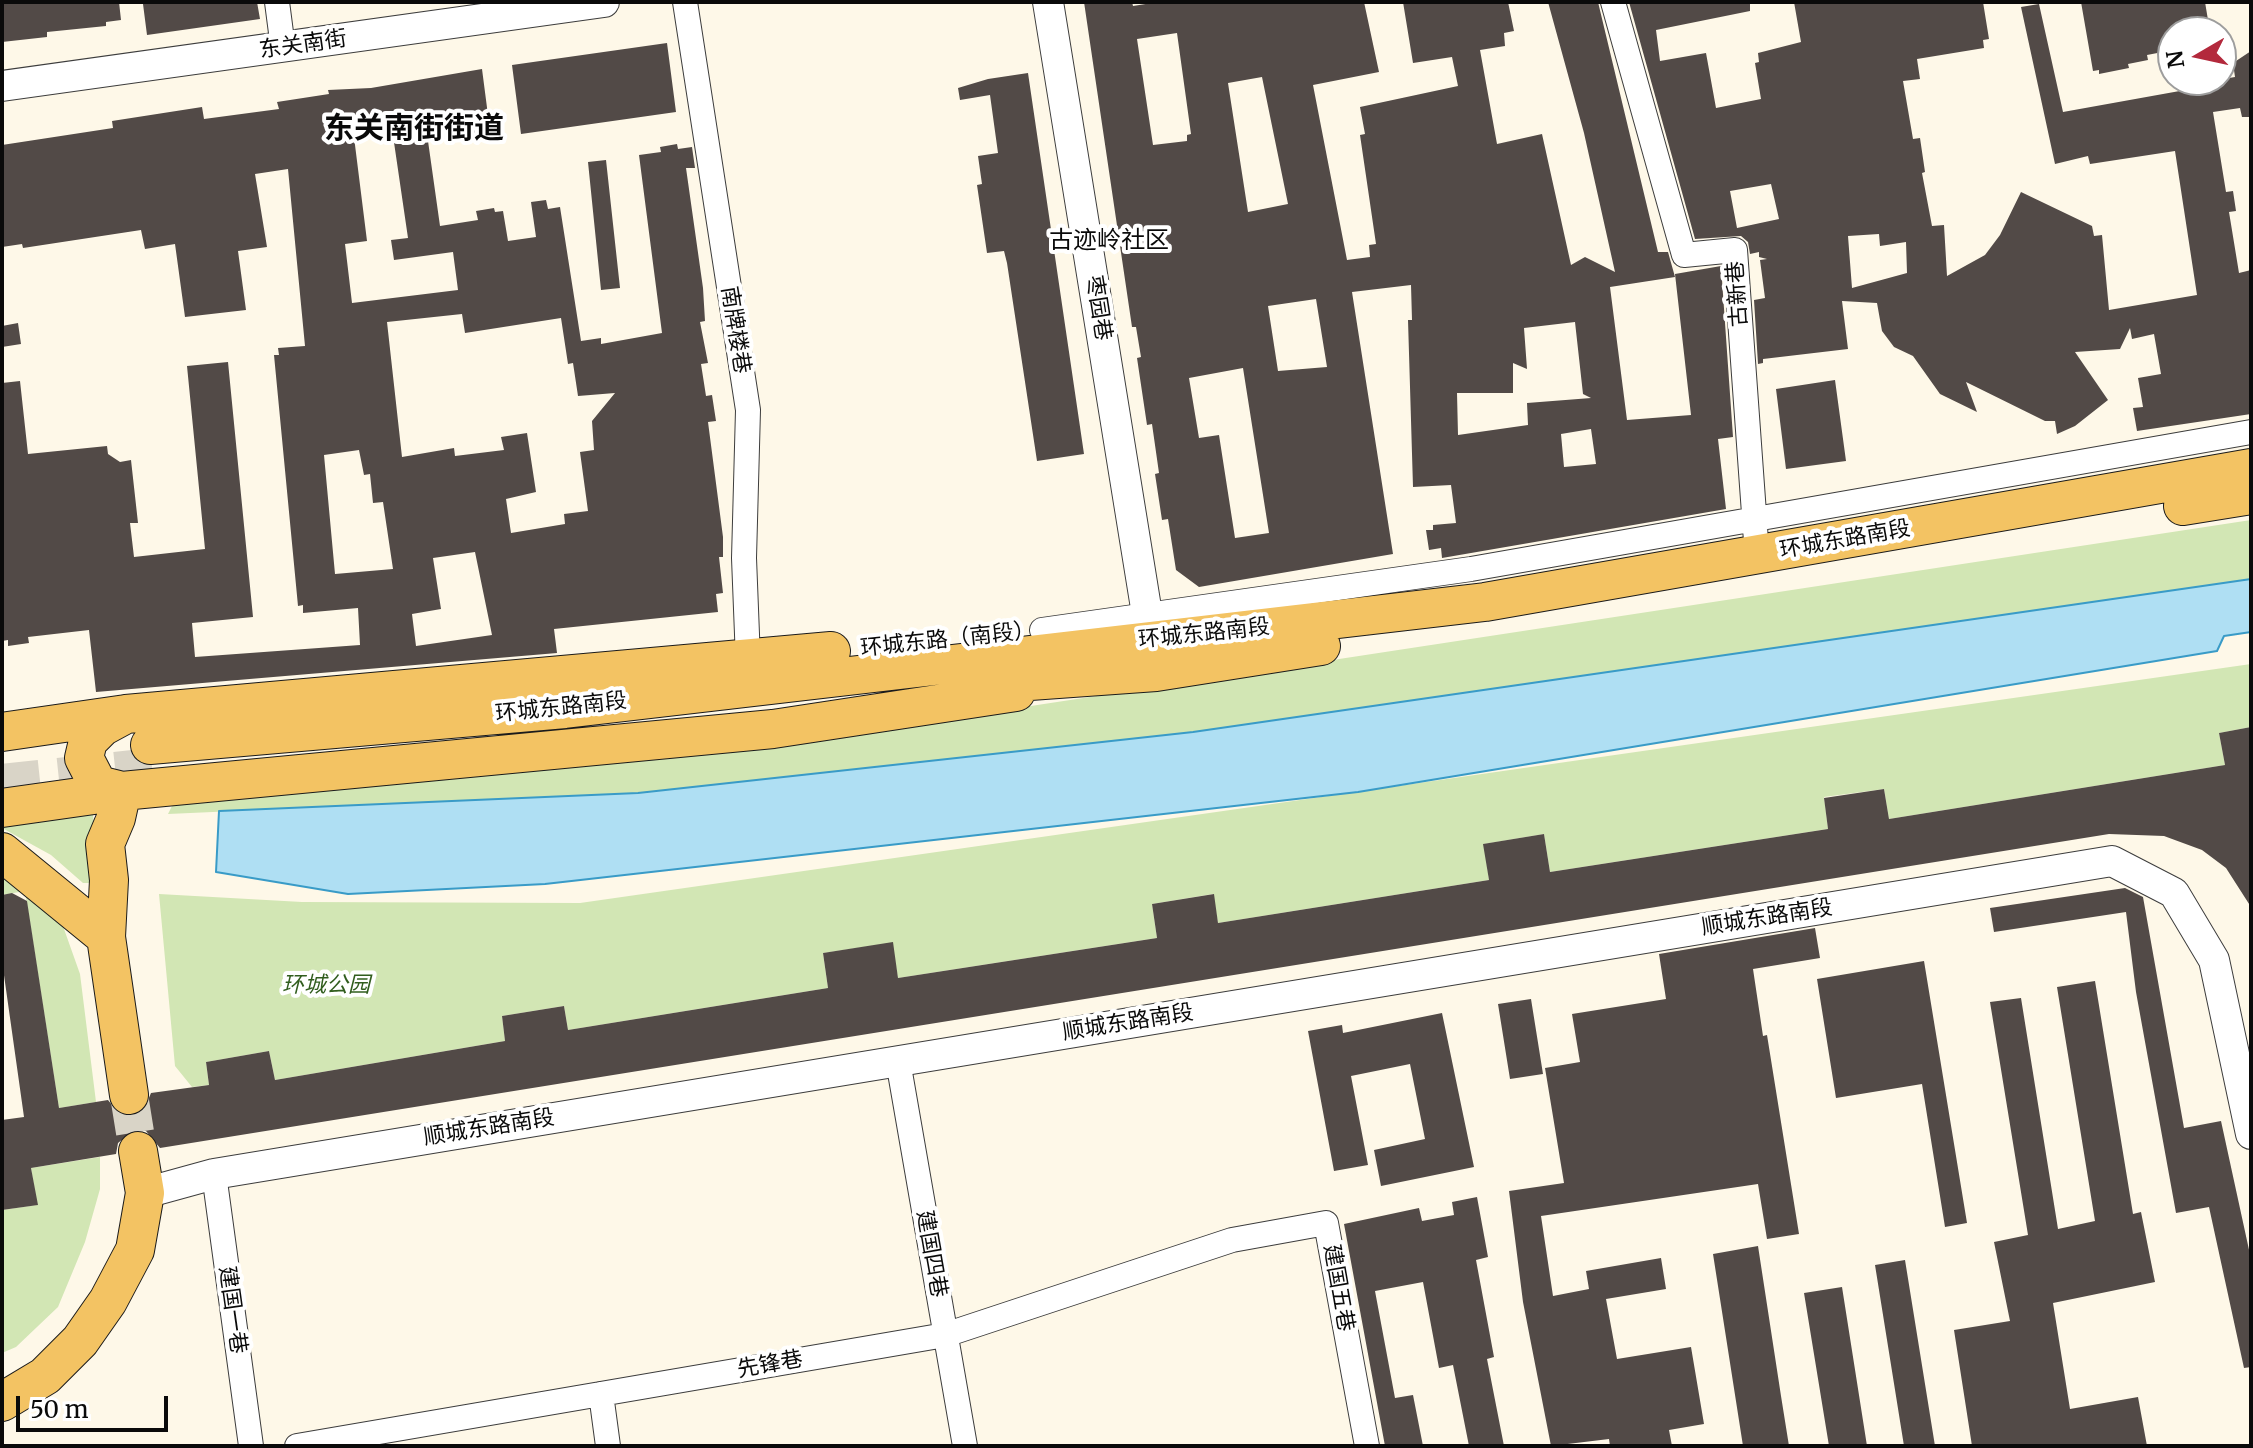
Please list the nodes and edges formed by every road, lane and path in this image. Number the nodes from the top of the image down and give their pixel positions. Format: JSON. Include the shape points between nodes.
{"nodes":[{"id":1,"x":277,"y":2,"type":"edge"},
{"id":2,"x":604,"y":2,"type":"edge"},
{"id":3,"x":685,"y":2,"type":"edge"},
{"id":4,"x":1048,"y":2,"type":"edge"},
{"id":5,"x":1613,"y":2,"type":"edge"},
{"id":6,"x":548,"y":7,"type":"edge"},
{"id":7,"x":283,"y":48,"type":"junction"},
{"id":8,"x":2,"y":86,"type":"edge"},
{"id":9,"x":2251,"y":432,"type":"edge"},
{"id":10,"x":2251,"y":468,"type":"edge"},
{"id":11,"x":2251,"y":495,"type":"edge"},
{"id":12,"x":1753,"y":518,"type":"junction"},
{"id":13,"x":1757,"y":555,"type":"junction"},
{"id":14,"x":1150,"y":642,"type":"junction"},
{"id":15,"x":748,"y":660,"type":"junction"},
{"id":16,"x":126,"y":714,"type":"junction"},
{"id":17,"x":2,"y":732,"type":"edge"},
{"id":18,"x":151,"y":756,"type":"tunnel mouth"},
{"id":19,"x":122,"y":791,"type":"junction"},
{"id":20,"x":2,"y":808,"type":"edge"},
{"id":21,"x":2,"y":852,"type":"edge"},
{"id":22,"x":106,"y":937,"type":"junction"},
{"id":23,"x":898,"y":1061,"type":"junction"},
{"id":24,"x":129,"y":1095,"type":"tunnel mouth"},
{"id":25,"x":2251,"y":1134,"type":"edge"},
{"id":26,"x":138,"y":1151,"type":"tunnel mouth"},
{"id":27,"x":214,"y":1174,"type":"junction"},
{"id":28,"x":145,"y":1193,"type":"junction"},
{"id":29,"x":1232,"y":1240,"type":"joint"},
{"id":30,"x":945,"y":1335,"type":"junction"},
{"id":31,"x":601,"y":1394,"type":"junction"},
{"id":32,"x":2,"y":1402,"type":"edge"},
{"id":33,"x":251,"y":1446,"type":"edge"},
{"id":34,"x":297,"y":1446,"type":"edge"},
{"id":35,"x":608,"y":1446,"type":"edge"},
{"id":36,"x":965,"y":1446,"type":"edge"},
{"id":37,"x":1367,"y":1446,"type":"edge"}],
"edges":[{"from":1,"to":7,"type":"street"},
{"from":2,"to":6,"type":"street","name":"东关南街"},
{"from":3,"to":15,"type":"street","name":"南牌楼巷","via":[[748,410]]},
{"from":4,"to":14,"type":"street","name":"枣园巷"},
{"from":5,"to":12,"type":"street","name":"古新巷","via":[[1684,255],[1735,250]]},
{"from":6,"to":7,"type":"street","name":"东关南街"},
{"from":7,"to":8,"type":"street","name":"东关南街"},
{"from":9,"to":12,"type":"street"},
{"from":10,"to":13,"type":"main road","name":"环城东路南段"},
{"from":11,"to":14,"type":"main road","name":"环城东路南段","via":[[1742,582]]},
{"from":12,"to":13,"type":"street","name":"古新巷"},
{"from":12,"to":14,"type":"street","via":[[1471,569]]},
{"from":13,"to":14,"type":"main road","name":"环城东路南段","via":[[1485,602]]},
{"from":14,"to":15,"type":"main road","name":"环城东路（南段）","via":[[1042,630]]},
{"from":14,"to":18,"type":"main road","name":"环城东路南段"},
{"from":14,"to":19,"type":"main road","via":[[773,729]]},
{"from":15,"to":16,"type":"main road","name":"环城东路（南段）"},
{"from":16,"to":17,"type":"main road","name":"环城东路（南段）"},
{"from":16,"to":19,"type":"main road","via":[[88,741],[84,758],[98,785]]},
{"from":19,"to":20,"type":"main road"},
{"from":19,"to":22,"type":"main road","via":[[107,862]]},
{"from":21,"to":22,"type":"main road"},
{"from":22,"to":24,"type":"main road"},
{"from":23,"to":25,"type":"street","name":"顺城东路南段","via":[[2112,861],[2174,893],[2214,960]]},
{"from":23,"to":27,"type":"street","name":"顺城东路南段"},
{"from":23,"to":30,"type":"street","name":"建国四巷"},
{"from":26,"to":28,"type":"main road"},
{"from":27,"to":28,"type":"street","name":"顺城东路南段"},
{"from":27,"to":33,"type":"street","name":"建国一巷"},
{"from":28,"to":32,"type":"main road","via":[[135,1250],[108,1301],[80,1341],[45,1376]]},
{"from":29,"to":30,"type":"street","name":"先锋巷"},
{"from":29,"to":37,"type":"street","name":"建国五巷","via":[[1326,1223]]},
{"from":30,"to":31,"type":"street","name":"先锋巷"},
{"from":30,"to":36,"type":"street","name":"建国四巷"},
{"from":31,"to":34,"type":"street","name":"先锋巷"},
{"from":31,"to":35,"type":"street"}]}
